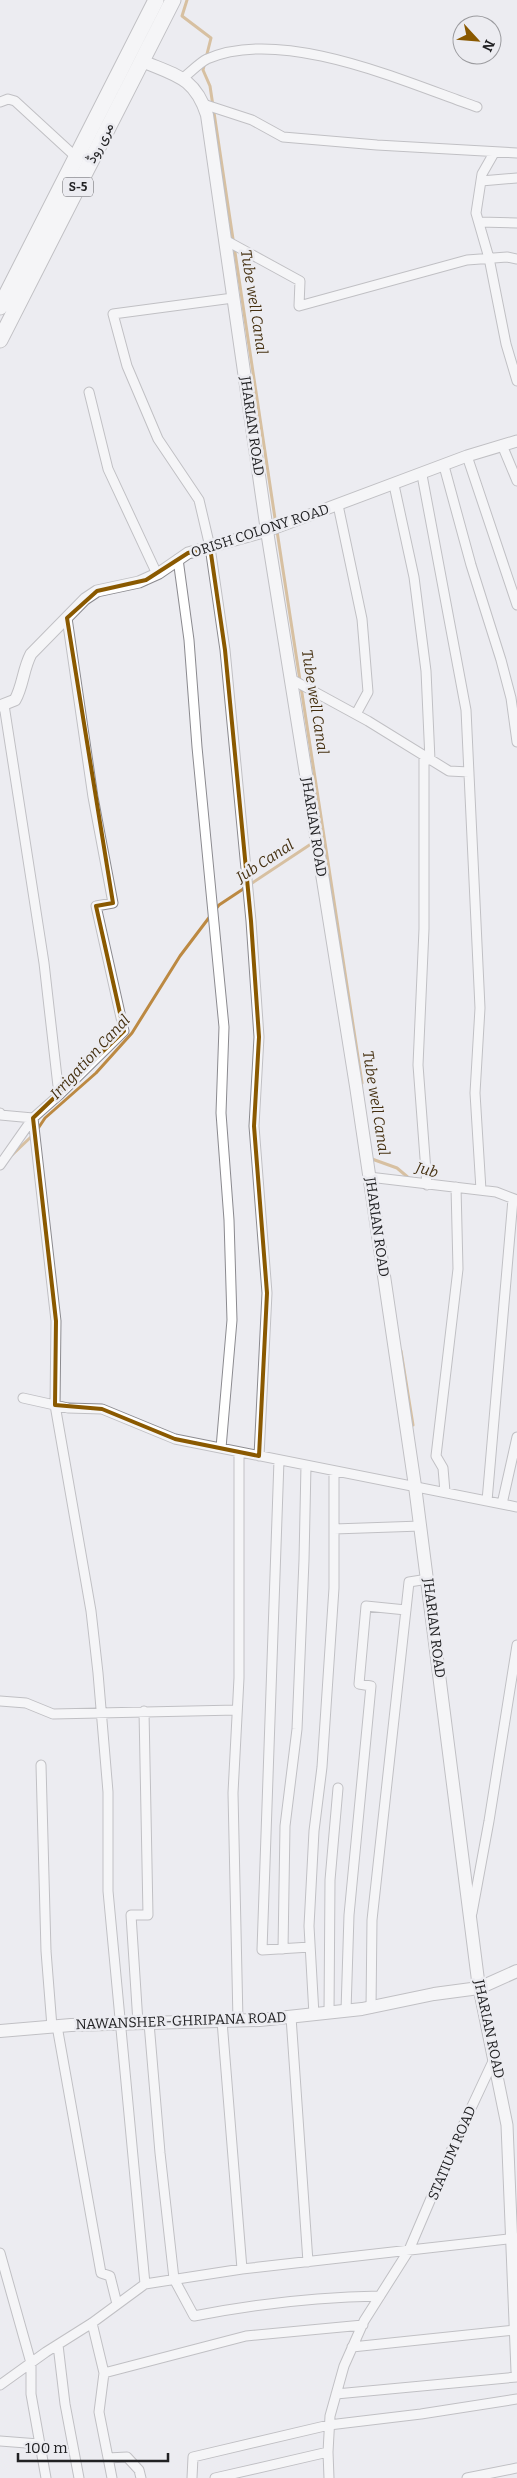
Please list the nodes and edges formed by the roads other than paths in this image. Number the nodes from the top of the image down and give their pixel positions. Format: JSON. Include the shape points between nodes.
{"nodes":[{"id":1,"x":156,"y":0,"type":"edge"},
{"id":2,"x":173,"y":0,"type":"edge"},
{"id":3,"x":149,"y":30,"type":"junction"},
{"id":4,"x":142,"y":61,"type":"junction"},
{"id":5,"x":183,"y":78,"type":"junction"},
{"id":6,"x":0,"y":102,"type":"edge"},
{"id":7,"x":203,"y":104,"type":"junction"},
{"id":8,"x":477,"y":107,"type":"dead end"},
{"id":9,"x":494,"y":153,"type":"junction"},
{"id":10,"x":517,"y":153,"type":"edge"},
{"id":11,"x":77,"y":158,"type":"junction"},
{"id":12,"x":517,"y":178,"type":"edge"},
{"id":13,"x":481,"y":181,"type":"junction"},
{"id":14,"x":60,"y":207,"type":"junction"},
{"id":15,"x":479,"y":222,"type":"junction"},
{"id":16,"x":517,"y":223,"type":"edge"},
{"id":17,"x":224,"y":240,"type":"junction"},
{"id":18,"x":489,"y":258,"type":"junction"},
{"id":19,"x":517,"y":259,"type":"edge"},
{"id":20,"x":233,"y":298,"type":"junction"},
{"id":21,"x":0,"y":307,"type":"edge"},
{"id":22,"x":0,"y":340,"type":"edge"},
{"id":23,"x":517,"y":381,"type":"edge"},
{"id":24,"x":89,"y":392,"type":"dead end"},
{"id":25,"x":517,"y":441,"type":"edge"},
{"id":26,"x":502,"y":445,"type":"junction"},
{"id":27,"x":467,"y":456,"type":"junction"},
{"id":28,"x":444,"y":466,"type":"junction"},
{"id":29,"x":422,"y":475,"type":"junction"},
{"id":30,"x":517,"y":481,"type":"edge"},
{"id":31,"x":394,"y":485,"type":"junction"},
{"id":32,"x":338,"y":505,"type":"junction"},
{"id":33,"x":267,"y":531,"type":"junction"},
{"id":34,"x":210,"y":547,"type":"junction"},
{"id":35,"x":178,"y":559,"type":"junction"},
{"id":36,"x":156,"y":574,"type":"junction"},
{"id":37,"x":516,"y":600,"type":"edge"},
{"id":38,"x":67,"y":618,"type":"junction"},
{"id":39,"x":291,"y":679,"type":"junction"},
{"id":40,"x":2,"y":706,"type":"edge"},
{"id":41,"x":356,"y":714,"type":"junction"},
{"id":42,"x":517,"y":742,"type":"edge"},
{"id":43,"x":427,"y":758,"type":"junction"},
{"id":44,"x":469,"y":772,"type":"junction"},
{"id":45,"x":59,"y":1095,"type":"junction"},
{"id":46,"x":0,"y":1113,"type":"edge"},
{"id":47,"x":34,"y":1118,"type":"junction"},
{"id":48,"x":0,"y":1165,"type":"edge"},
{"id":49,"x":369,"y":1177,"type":"junction"},
{"id":50,"x":427,"y":1185,"type":"junction"},
{"id":51,"x":456,"y":1187,"type":"junction"},
{"id":52,"x":481,"y":1190,"type":"junction"},
{"id":53,"x":515,"y":1199,"type":"edge"},
{"id":54,"x":23,"y":1398,"type":"dead end"},
{"id":55,"x":55,"y":1405,"type":"junction"},
{"id":56,"x":517,"y":1437,"type":"edge"},
{"id":57,"x":221,"y":1448,"type":"junction"},
{"id":58,"x":239,"y":1452,"type":"junction"},
{"id":59,"x":259,"y":1456,"type":"junction"},
{"id":60,"x":279,"y":1460,"type":"junction"},
{"id":61,"x":306,"y":1465,"type":"junction"},
{"id":62,"x":334,"y":1471,"type":"junction"},
{"id":63,"x":415,"y":1486,"type":"junction"},
{"id":64,"x":445,"y":1492,"type":"junction"},
{"id":65,"x":487,"y":1501,"type":"junction"},
{"id":66,"x":502,"y":1504,"type":"junction"},
{"id":67,"x":517,"y":1507,"type":"edge"},
{"id":68,"x":421,"y":1526,"type":"junction"},
{"id":69,"x":334,"y":1528,"type":"junction"},
{"id":70,"x":428,"y":1579,"type":"junction"},
{"id":71,"x":406,"y":1610,"type":"junction"},
{"id":72,"x":517,"y":1645,"type":"edge"},
{"id":73,"x":0,"y":1701,"type":"edge"},
{"id":74,"x":237,"y":1710,"type":"junction"},
{"id":75,"x":144,"y":1711,"type":"junction"},
{"id":76,"x":100,"y":1712,"type":"junction"},
{"id":77,"x":41,"y":1765,"type":"dead end"},
{"id":78,"x":338,"y":1788,"type":"dead end"},
{"id":79,"x":471,"y":1920,"type":"junction"},
{"id":80,"x":310,"y":1947,"type":"junction"},
{"id":81,"x":283,"y":1949,"type":"junction"},
{"id":82,"x":517,"y":1971,"type":"edge"},
{"id":83,"x":479,"y":1988,"type":"junction"},
{"id":84,"x":371,"y":2008,"type":"junction"},
{"id":85,"x":346,"y":2011,"type":"junction"},
{"id":86,"x":329,"y":2013,"type":"junction"},
{"id":87,"x":314,"y":2015,"type":"junction"},
{"id":88,"x":291,"y":2017,"type":"junction"},
{"id":89,"x":222,"y":2021,"type":"junction"},
{"id":90,"x":238,"y":2021,"type":"junction"},
{"id":91,"x":143,"y":2023,"type":"junction"},
{"id":92,"x":119,"y":2024,"type":"junction"},
{"id":93,"x":55,"y":2026,"type":"junction"},
{"id":94,"x":0,"y":2031,"type":"edge"},
{"id":95,"x":495,"y":2057,"type":"junction"},
{"id":96,"x":514,"y":2239,"type":"edge"},
{"id":97,"x":409,"y":2250,"type":"junction"},
{"id":98,"x":0,"y":2253,"type":"edge"},
{"id":99,"x":308,"y":2262,"type":"junction"},
{"id":100,"x":242,"y":2269,"type":"junction"},
{"id":101,"x":174,"y":2279,"type":"junction"},
{"id":102,"x":145,"y":2284,"type":"junction"},
{"id":103,"x":380,"y":2296,"type":"junction"},
{"id":104,"x":117,"y":2304,"type":"junction"},
{"id":105,"x":92,"y":2323,"type":"junction"},
{"id":106,"x":363,"y":2324,"type":"junction"},
{"id":107,"x":515,"y":2330,"type":"junction"},
{"id":108,"x":58,"y":2345,"type":"junction"},
{"id":109,"x":352,"y":2347,"type":"junction"},
{"id":110,"x":30,"y":2363,"type":"junction"},
{"id":111,"x":517,"y":2371,"type":"edge"},
{"id":112,"x":104,"y":2374,"type":"junction"},
{"id":113,"x":517,"y":2377,"type":"edge"},
{"id":114,"x":0,"y":2385,"type":"edge"},
{"id":115,"x":336,"y":2394,"type":"junction"},
{"id":116,"x":517,"y":2399,"type":"edge"},
{"id":117,"x":329,"y":2425,"type":"junction"},
{"id":118,"x":0,"y":2441,"type":"edge"},
{"id":119,"x":39,"y":2444,"type":"junction"},
{"id":120,"x":328,"y":2452,"type":"junction"},
{"id":121,"x":108,"y":2458,"type":"junction"},
{"id":122,"x":517,"y":2468,"type":"edge"},
{"id":123,"x":46,"y":2478,"type":"edge"},
{"id":124,"x":79,"y":2478,"type":"edge"},
{"id":125,"x":112,"y":2478,"type":"edge"},
{"id":126,"x":141,"y":2478,"type":"edge"},
{"id":127,"x":192,"y":2478,"type":"edge"},
{"id":128,"x":215,"y":2478,"type":"edge"},
{"id":129,"x":329,"y":2478,"type":"edge"},
{"id":130,"x":467,"y":2478,"type":"edge"}],
"edges":[{"from":1,"to":3,"type":"main road","name":"مری روڈ","number":"S-5"},
{"from":2,"to":3,"type":"main road","name":"مری روڈ","number":"S-5"},
{"from":3,"to":4,"type":"main road","name":"مری روڈ","number":"S-5"},
{"from":3,"to":11,"type":"main road","name":"مری روڈ","number":"S-5"},
{"from":4,"to":5,"type":"main road","name":"JHARIAN ROAD"},
{"from":4,"to":14,"type":"main road","name":"مری روڈ","number":"S-5"},
{"from":5,"to":7,"type":"main road","name":"JHARIAN ROAD","via":[[192,85]]},
{"from":5,"to":8,"type":"street","via":[[206,59],[228,52],[276,49],[340,58]]},
{"from":6,"to":11,"type":"street","via":[[14,101]]},
{"from":7,"to":9,"type":"street","via":[[252,120],[283,137]]},
{"from":7,"to":17,"type":"main road","name":"JHARIAN ROAD"},
{"from":9,"to":10,"type":"street"},
{"from":9,"to":13,"type":"street"},
{"from":11,"to":14,"type":"main road","name":"مری روڈ","number":"S-5"},
{"from":12,"to":13,"type":"street"},
{"from":13,"to":15,"type":"street","via":[[476,213]]},
{"from":14,"to":21,"type":"main road","name":"مری روڈ","number":"S-5"},
{"from":14,"to":22,"type":"main road","name":"مری روڈ","number":"S-5"},
{"from":15,"to":16,"type":"street"},
{"from":15,"to":18,"type":"street"},
{"from":17,"to":18,"type":"street","via":[[300,281],[299,306],[467,260]]},
{"from":17,"to":20,"type":"main road","name":"JHARIAN ROAD"},
{"from":18,"to":19,"type":"street"},
{"from":18,"to":23,"type":"street","via":[[506,344]]},
{"from":20,"to":33,"type":"main road","name":"JHARIAN ROAD"},
{"from":20,"to":34,"type":"street","via":[[113,314],[127,366],[158,439],[199,500]]},
{"from":24,"to":36,"type":"street","via":[[108,469]]},
{"from":25,"to":26,"type":"street","name":"ORISH COLONY ROAD"},
{"from":26,"to":27,"type":"street","name":"ORISH COLONY ROAD"},
{"from":26,"to":30,"type":"street"},
{"from":27,"to":28,"type":"street","name":"ORISH COLONY ROAD"},
{"from":27,"to":37,"type":"street"},
{"from":28,"to":29,"type":"street","name":"ORISH COLONY ROAD"},
{"from":28,"to":42,"type":"street","via":[[470,565],[501,660],[511,698]]},
{"from":29,"to":31,"type":"street","name":"ORISH COLONY ROAD"},
{"from":29,"to":44,"type":"street","via":[[466,710]]},
{"from":31,"to":32,"type":"street","name":"ORISH COLONY ROAD"},
{"from":31,"to":43,"type":"street","via":[[414,577],[426,671]]},
{"from":32,"to":33,"type":"street","name":"ORISH COLONY ROAD"},
{"from":32,"to":41,"type":"street","via":[[351,560],[368,692]]},
{"from":33,"to":34,"type":"street","name":"ORISH COLONY ROAD"},
{"from":33,"to":39,"type":"main road","name":"JHARIAN ROAD"},
{"from":34,"to":35,"type":"street","name":"ORISH COLONY ROAD"},
{"from":34,"to":59,"type":"street","via":[[225,650],[259,1037],[254,1126],[267,1293]]},
{"from":35,"to":36,"type":"street","name":"ORISH COLONY ROAD"},
{"from":35,"to":57,"type":"street","via":[[189,640],[224,1027],[221,1113],[232,1320]]},
{"from":36,"to":38,"type":"street","name":"ORISH COLONY ROAD","via":[[138,582],[98,591],[85,599]]},
{"from":38,"to":40,"type":"street","name":"ORISH COLONY ROAD","via":[[31,654],[14,700]]},
{"from":38,"to":45,"type":"street","via":[[93,797],[113,903],[96,906],[124,1031]]},
{"from":39,"to":41,"type":"street"},
{"from":39,"to":49,"type":"main road","name":"JHARIAN ROAD"},
{"from":40,"to":45,"type":"street","via":[[44,963]]},
{"from":41,"to":43,"type":"street"},
{"from":43,"to":44,"type":"street","via":[[449,771]]},
{"from":43,"to":50,"type":"street","via":[[418,1066]]},
{"from":44,"to":52,"type":"street","via":[[480,1008],[475,1093]]},
{"from":45,"to":47,"type":"street"},
{"from":46,"to":47,"type":"street"},
{"from":47,"to":48,"type":"street"},
{"from":47,"to":55,"type":"street","via":[[56,1322]]},
{"from":49,"to":50,"type":"street"},
{"from":49,"to":63,"type":"main road","name":"JHARIAN ROAD"},
{"from":50,"to":51,"type":"street"},
{"from":51,"to":52,"type":"street"},
{"from":51,"to":64,"type":"street","via":[[458,1269],[436,1456],[443,1468]]},
{"from":52,"to":53,"type":"street"},
{"from":53,"to":65,"type":"street"},
{"from":54,"to":55,"type":"street"},
{"from":55,"to":57,"type":"street","via":[[102,1409],[175,1439]]},
{"from":55,"to":76,"type":"street","via":[[92,1611]]},
{"from":56,"to":66,"type":"street"},
{"from":57,"to":58,"type":"street"},
{"from":58,"to":59,"type":"street"},
{"from":58,"to":74,"type":"street"},
{"from":59,"to":60,"type":"street"},
{"from":60,"to":61,"type":"street"},
{"from":60,"to":81,"type":"street","via":[[262,1950]]},
{"from":61,"to":62,"type":"street"},
{"from":61,"to":81,"type":"street","via":[[296,1729],[285,1826]]},
{"from":62,"to":63,"type":"street"},
{"from":62,"to":69,"type":"street"},
{"from":63,"to":64,"type":"street"},
{"from":63,"to":68,"type":"main road","name":"JHARIAN ROAD"},
{"from":64,"to":65,"type":"street"},
{"from":65,"to":66,"type":"street"},
{"from":66,"to":67,"type":"street"},
{"from":68,"to":69,"type":"street"},
{"from":68,"to":70,"type":"main road","name":"JHARIAN ROAD"},
{"from":69,"to":80,"type":"street","via":[[334,1588],[322,1767],[314,1831]]},
{"from":70,"to":71,"type":"street","via":[[409,1582]]},
{"from":70,"to":79,"type":"main road","name":"JHARIAN ROAD"},
{"from":71,"to":84,"type":"street","via":[[372,1920]]},
{"from":71,"to":85,"type":"street","via":[[366,1606],[359,1684],[371,1686],[349,1915]]},
{"from":72,"to":79,"type":"street"},
{"from":73,"to":76,"type":"street","via":[[26,1703],[53,1714],[90,1715]]},
{"from":74,"to":75,"type":"street"},
{"from":74,"to":90,"type":"street","via":[[233,1793]]},
{"from":75,"to":76,"type":"street"},
{"from":75,"to":91,"type":"street","via":[[148,1915],[131,1915]]},
{"from":76,"to":92,"type":"street","via":[[108,1792],[108,1891]]},
{"from":77,"to":93,"type":"street","via":[[46,1942]]},
{"from":78,"to":86,"type":"street","via":[[330,1880]]},
{"from":79,"to":83,"type":"main road","name":"JHARIAN ROAD"},
{"from":80,"to":81,"type":"street"},
{"from":80,"to":87,"type":"street"},
{"from":82,"to":83,"type":"main road","name":"NAWANSHER-GHRIPANA ROAD"},
{"from":83,"to":84,"type":"main road","name":"NAWANSHER-GHRIPANA ROAD"},
{"from":83,"to":95,"type":"street","name":"JHARIAN ROAD"},
{"from":84,"to":85,"type":"main road","name":"NAWANSHER-GHRIPANA ROAD"},
{"from":85,"to":86,"type":"main road","name":"NAWANSHER-GHRIPANA ROAD"},
{"from":86,"to":87,"type":"main road","name":"NAWANSHER-GHRIPANA ROAD"},
{"from":87,"to":88,"type":"main road","name":"NAWANSHER-GHRIPANA ROAD"},
{"from":88,"to":90,"type":"main road","name":"NAWANSHER-GHRIPANA ROAD"},
{"from":88,"to":99,"type":"street"},
{"from":89,"to":90,"type":"main road","name":"NAWANSHER-GHRIPANA ROAD"},
{"from":89,"to":91,"type":"main road","name":"NAWANSHER-GHRIPANA ROAD"},
{"from":89,"to":100,"type":"street"},
{"from":91,"to":92,"type":"main road","name":"NAWANSHER-GHRIPANA ROAD"},
{"from":91,"to":101,"type":"street"},
{"from":92,"to":93,"type":"main road","name":"NAWANSHER-GHRIPANA ROAD"},
{"from":92,"to":102,"type":"street"},
{"from":93,"to":94,"type":"main road","name":"NAWANSHER-GHRIPANA ROAD"},
{"from":93,"to":104,"type":"street","via":[[101,2273],[110,2276]]},
{"from":95,"to":96,"type":"street","name":"JHARIAN ROAD","via":[[507,2125]]},
{"from":95,"to":97,"type":"street","name":"STATIUM ROAD"},
{"from":96,"to":97,"type":"street"},
{"from":96,"to":107,"type":"street","name":"JHARIAN ROAD"},
{"from":97,"to":99,"type":"street"},
{"from":97,"to":103,"type":"street","name":"STATIUM ROAD"},
{"from":98,"to":110,"type":"street"},
{"from":99,"to":100,"type":"street"},
{"from":100,"to":101,"type":"street"},
{"from":101,"to":102,"type":"street"},
{"from":101,"to":103,"type":"street","via":[[194,2316],[243,2307]]},
{"from":102,"to":104,"type":"street"},
{"from":103,"to":106,"type":"street","name":"STATIUM ROAD"},
{"from":104,"to":105,"type":"street"},
{"from":105,"to":108,"type":"street"},
{"from":105,"to":112,"type":"street"},
{"from":106,"to":109,"type":"street","name":"STATIUM ROAD"},
{"from":106,"to":112,"type":"street","via":[[246,2336]]},
{"from":107,"to":109,"type":"street"},
{"from":107,"to":111,"type":"street","name":"JHARIAN ROAD"},
{"from":108,"to":110,"type":"street"},
{"from":108,"to":124,"type":"street"},
{"from":109,"to":115,"type":"street","name":"STATIUM ROAD"},
{"from":110,"to":114,"type":"street"},
{"from":110,"to":119,"type":"street"},
{"from":112,"to":121,"type":"street","via":[[100,2412]]},
{"from":113,"to":115,"type":"street"},
{"from":115,"to":117,"type":"street","name":"STATIUM ROAD"},
{"from":116,"to":117,"type":"street"},
{"from":117,"to":120,"type":"street","name":"STATIUM ROAD"},
{"from":117,"to":127,"type":"street","via":[[193,2457]]},
{"from":118,"to":119,"type":"street"},
{"from":119,"to":123,"type":"street"},
{"from":120,"to":128,"type":"street"},
{"from":120,"to":129,"type":"street","name":"STATIUM ROAD"},
{"from":121,"to":125,"type":"street"},
{"from":121,"to":126,"type":"street","via":[[126,2457],[139,2470]]},
{"from":122,"to":130,"type":"street"}]}
